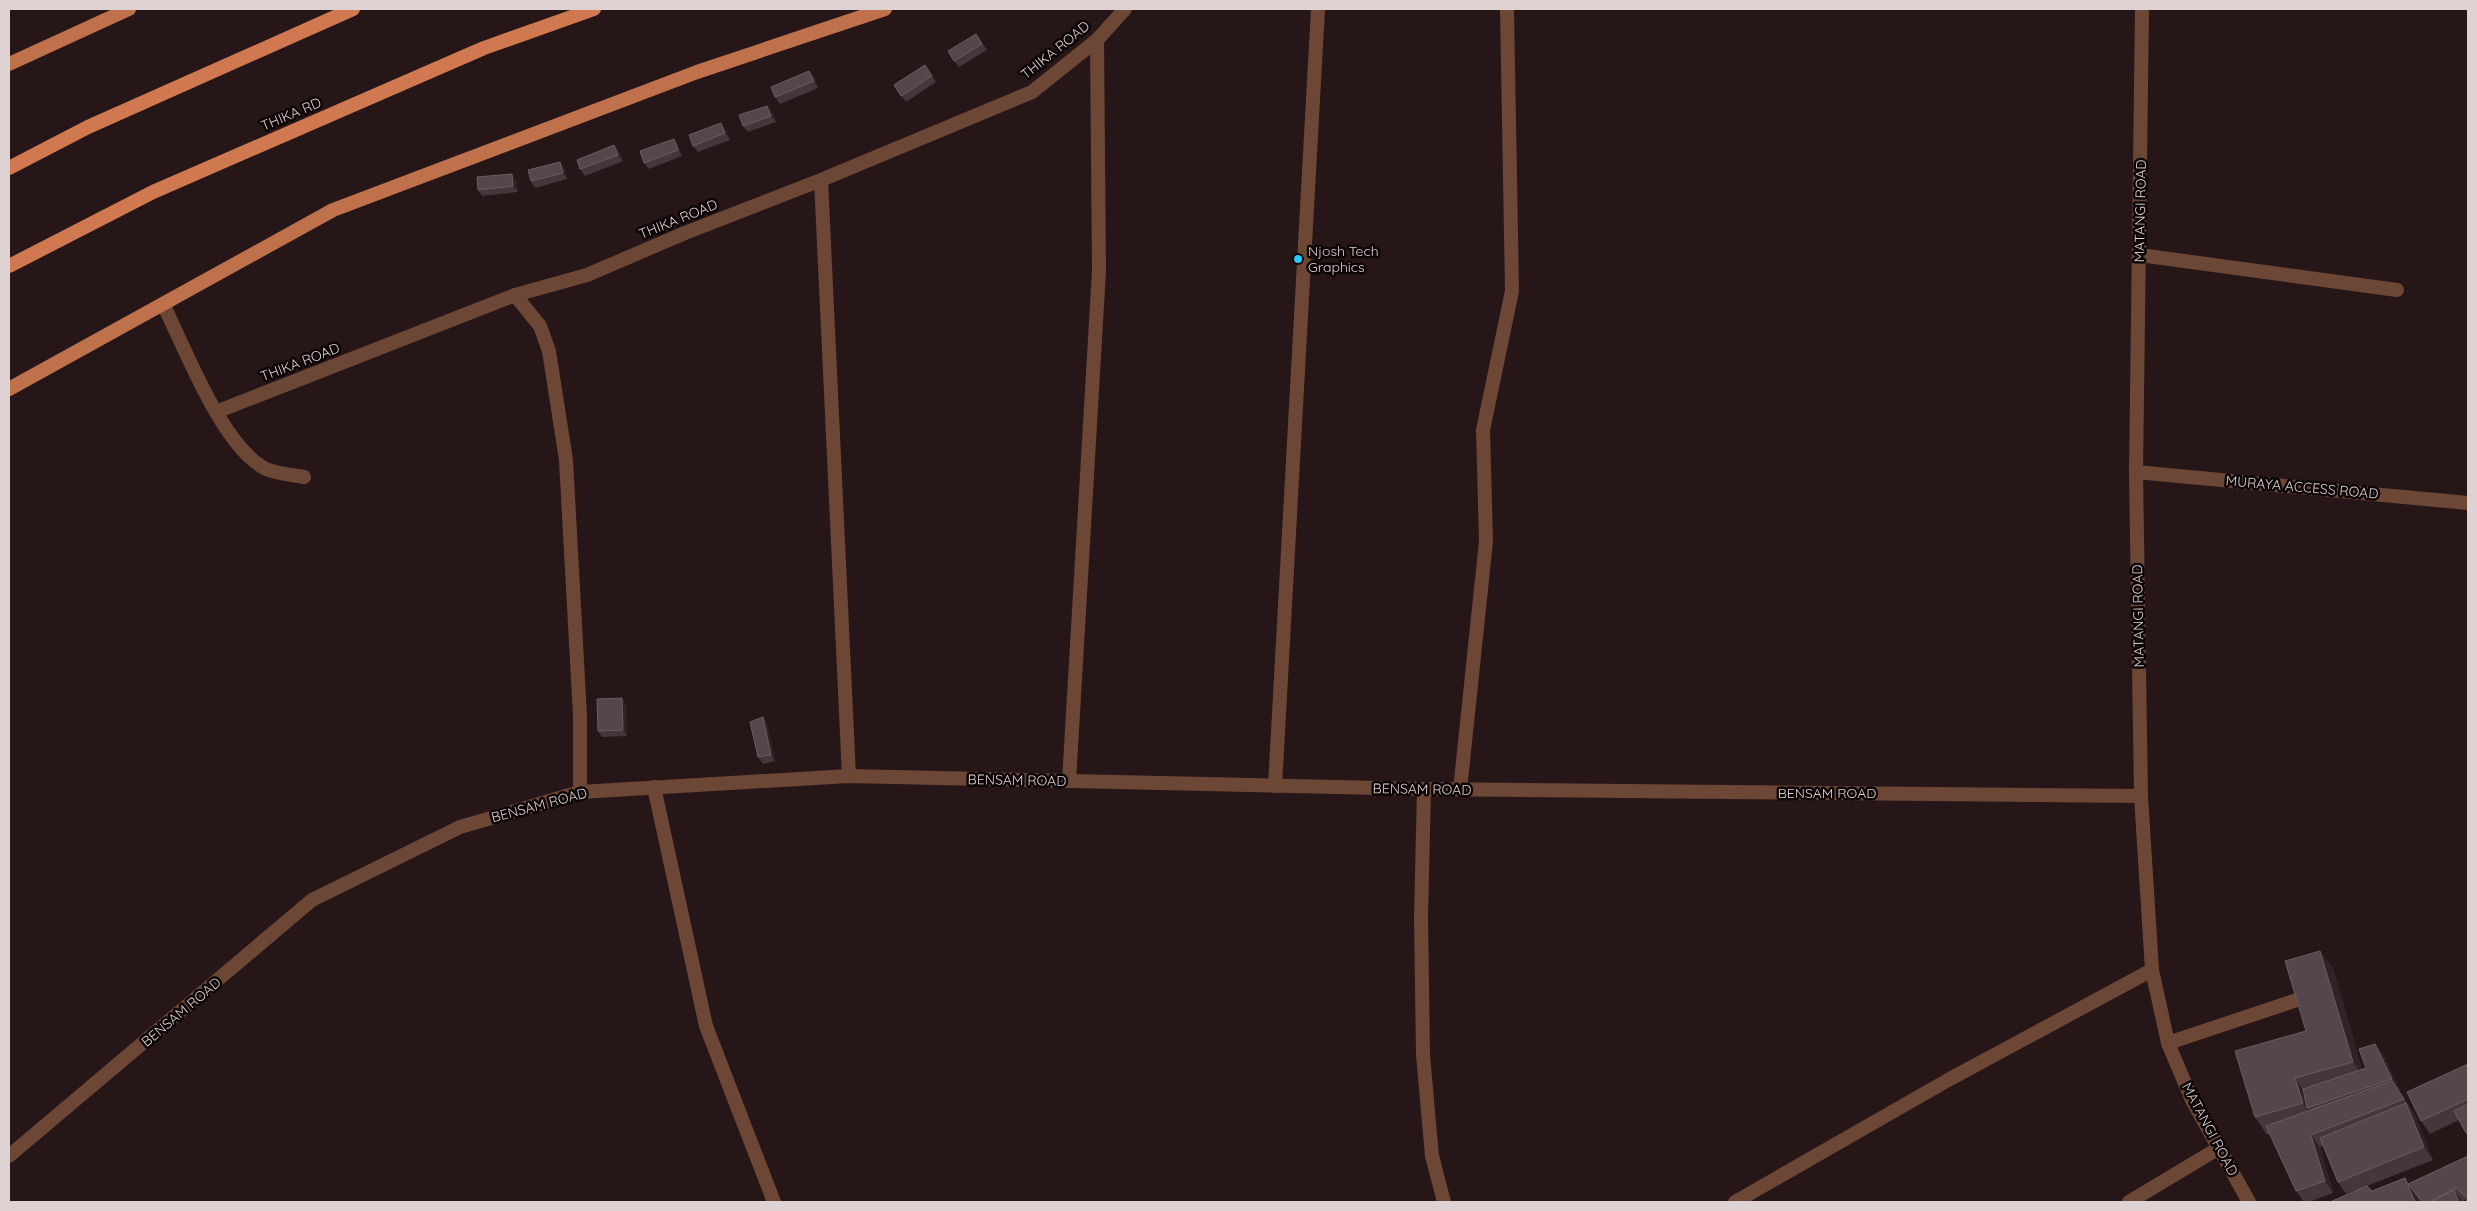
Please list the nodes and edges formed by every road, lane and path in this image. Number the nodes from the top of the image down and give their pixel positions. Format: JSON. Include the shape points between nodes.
{"nodes":[{"id":1,"x":130,"y":9,"type":"edge"},
{"id":2,"x":353,"y":9,"type":"edge"},
{"id":3,"x":594,"y":9,"type":"edge"},
{"id":4,"x":885,"y":9,"type":"edge"},
{"id":5,"x":1125,"y":9,"type":"edge"},
{"id":6,"x":1318,"y":9,"type":"edge"},
{"id":7,"x":1507,"y":9,"type":"edge"},
{"id":8,"x":2142,"y":9,"type":"edge"},
{"id":9,"x":1097,"y":40,"type":"junction"},
{"id":10,"x":9,"y":64,"type":"edge"},
{"id":11,"x":9,"y":168,"type":"edge"},
{"id":12,"x":821,"y":180,"type":"junction"},
{"id":13,"x":2140,"y":255,"type":"junction"},
{"id":14,"x":9,"y":266,"type":"edge"},
{"id":15,"x":2397,"y":290,"type":"dead end"},
{"id":16,"x":514,"y":295,"type":"junction"},
{"id":17,"x":163,"y":304,"type":"junction"},
{"id":18,"x":9,"y":389,"type":"edge"},
{"id":19,"x":216,"y":412,"type":"junction"},
{"id":20,"x":2136,"y":472,"type":"junction"},
{"id":21,"x":304,"y":477,"type":"dead end"},
{"id":22,"x":2468,"y":503,"type":"edge"},
{"id":23,"x":849,"y":776,"type":"junction"},
{"id":24,"x":1069,"y":781,"type":"junction"},
{"id":25,"x":1275,"y":786,"type":"junction"},
{"id":26,"x":654,"y":787,"type":"junction"},
{"id":27,"x":1424,"y":789,"type":"junction"},
{"id":28,"x":1460,"y":790,"type":"junction"},
{"id":29,"x":580,"y":792,"type":"junction"},
{"id":30,"x":2141,"y":796,"type":"junction"},
{"id":31,"x":2152,"y":970,"type":"junction"},
{"id":32,"x":2303,"y":998,"type":"edge"},
{"id":33,"x":2168,"y":1043,"type":"junction"},
{"id":34,"x":2219,"y":1148,"type":"junction"},
{"id":35,"x":9,"y":1156,"type":"edge"},
{"id":36,"x":774,"y":1202,"type":"edge"},
{"id":37,"x":1444,"y":1202,"type":"edge"},
{"id":38,"x":1735,"y":1202,"type":"edge"},
{"id":39,"x":2129,"y":1202,"type":"edge"},
{"id":40,"x":2249,"y":1202,"type":"edge"}],
"edges":[{"from":1,"to":10,"type":"main road"},
{"from":2,"to":11,"type":"highway","via":[[88,128]]},
{"from":3,"to":14,"type":"highway","name":"THIKA RD","via":[[484,48],[153,192]]},
{"from":4,"to":17,"type":"main road","via":[[697,72],[333,210]]},
{"from":5,"to":9,"type":"street","name":"THIKA ROAD"},
{"from":6,"to":25,"type":"street"},
{"from":7,"to":28,"type":"street","via":[[1512,291],[1483,430],[1486,541]]},
{"from":8,"to":13,"type":"street","name":"MATANGI ROAD"},
{"from":9,"to":12,"type":"street","name":"THIKA ROAD","via":[[1032,92]]},
{"from":9,"to":24,"type":"street","via":[[1099,271]]},
{"from":12,"to":16,"type":"street","name":"THIKA ROAD","via":[[587,275]]},
{"from":12,"to":23,"type":"street"},
{"from":13,"to":15,"type":"street"},
{"from":13,"to":20,"type":"street","name":"MATANGI ROAD"},
{"from":16,"to":19,"type":"street","name":"THIKA ROAD"},
{"from":16,"to":29,"type":"street","via":[[540,326],[549,351],[566,460],[580,716]]},
{"from":17,"to":18,"type":"main road"},
{"from":17,"to":19,"type":"street"},
{"from":19,"to":21,"type":"street","via":[[238,445],[267,469]]},
{"from":20,"to":22,"type":"street","name":"MURAYA ACCESS ROAD"},
{"from":20,"to":30,"type":"street","name":"MATANGI ROAD"},
{"from":23,"to":24,"type":"street","name":"BENSAM ROAD"},
{"from":23,"to":26,"type":"street","name":"BENSAM ROAD"},
{"from":24,"to":25,"type":"street","name":"BENSAM ROAD"},
{"from":25,"to":27,"type":"street","name":"BENSAM ROAD"},
{"from":26,"to":29,"type":"street","name":"BENSAM ROAD"},
{"from":26,"to":36,"type":"street","via":[[706,1026]]},
{"from":27,"to":28,"type":"street","name":"BENSAM ROAD"},
{"from":27,"to":37,"type":"street","via":[[1420,916],[1423,1055],[1432,1156]]},
{"from":28,"to":30,"type":"street","name":"BENSAM ROAD"},
{"from":29,"to":35,"type":"street","name":"BENSAM ROAD","via":[[460,827],[312,900]]},
{"from":30,"to":31,"type":"street","name":"MATANGI ROAD"},
{"from":31,"to":33,"type":"street","name":"MATANGI ROAD"},
{"from":31,"to":38,"type":"street","via":[[1948,1080]]},
{"from":32,"to":33,"type":"street"},
{"from":33,"to":34,"type":"street","name":"MATANGI ROAD","via":[[2192,1100]]},
{"from":34,"to":39,"type":"street"},
{"from":34,"to":40,"type":"street","name":"MATANGI ROAD"}]}
